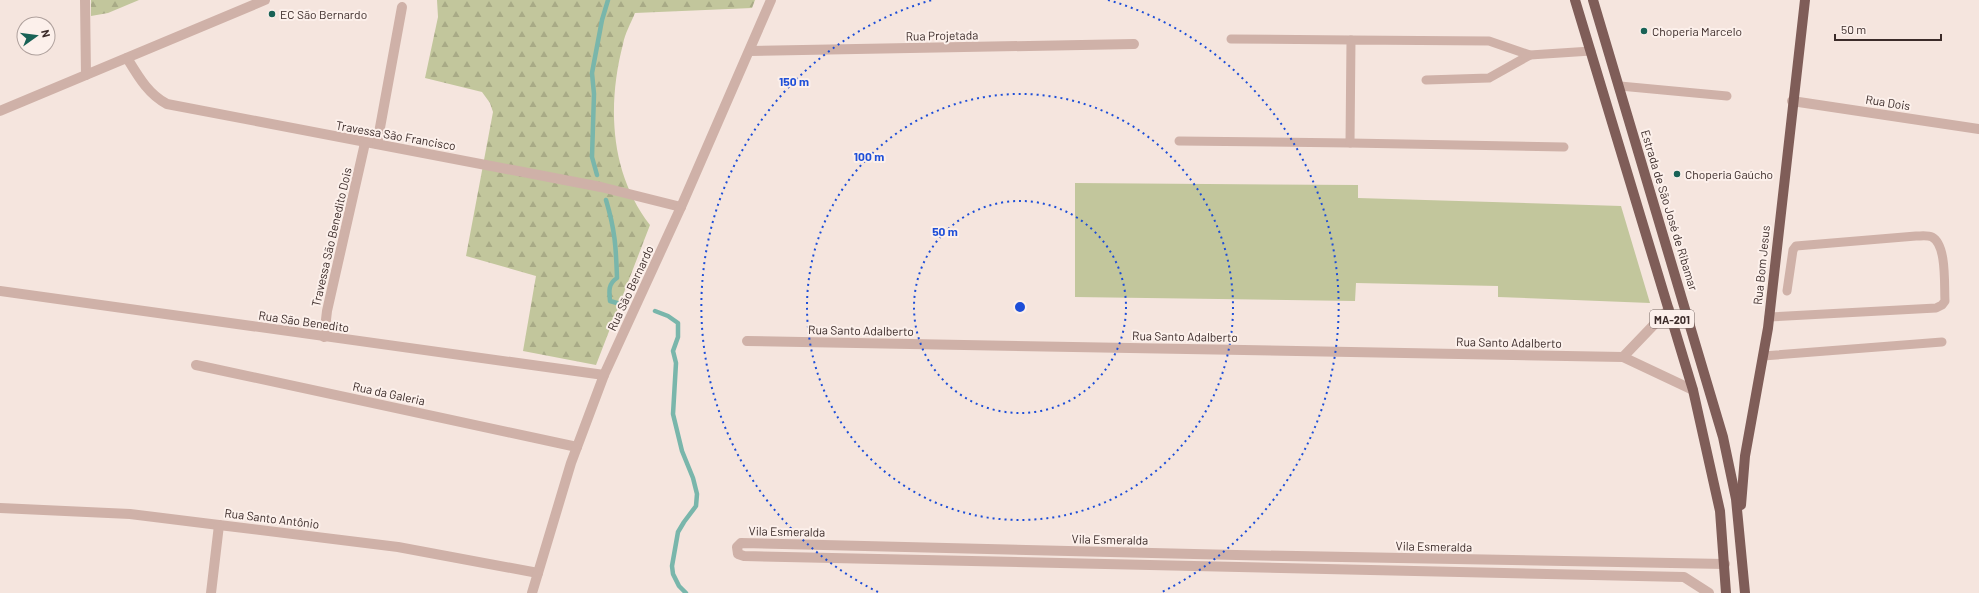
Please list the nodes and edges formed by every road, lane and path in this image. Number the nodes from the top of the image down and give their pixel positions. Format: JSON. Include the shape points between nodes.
{"nodes":[{"id":1,"x":84,"y":0,"type":"edge"},
{"id":2,"x":265,"y":0,"type":"edge"},
{"id":3,"x":771,"y":0,"type":"edge"},
{"id":4,"x":1575,"y":0,"type":"edge"},
{"id":5,"x":1593,"y":0,"type":"edge"},
{"id":6,"x":1805,"y":0,"type":"edge"},
{"id":7,"x":402,"y":7,"type":"dead end"},
{"id":8,"x":1231,"y":39,"type":"dead end"},
{"id":9,"x":1351,"y":40,"type":"junction"},
{"id":10,"x":1134,"y":44,"type":"dead end"},
{"id":11,"x":750,"y":51,"type":"junction"},
{"id":12,"x":1591,"y":51,"type":"junction"},
{"id":13,"x":1530,"y":55,"type":"junction"},
{"id":14,"x":127,"y":58,"type":"junction"},
{"id":15,"x":86,"y":75,"type":"junction"},
{"id":16,"x":1426,"y":80,"type":"dead end"},
{"id":17,"x":1620,"y":86,"type":"junction"},
{"id":18,"x":1727,"y":96,"type":"dead end"},
{"id":19,"x":1792,"y":101,"type":"junction"},
{"id":20,"x":0,"y":111,"type":"edge"},
{"id":21,"x":1979,"y":129,"type":"edge"},
{"id":22,"x":1180,"y":142,"type":"dead end"},
{"id":23,"x":365,"y":143,"type":"junction"},
{"id":24,"x":1350,"y":143,"type":"junction"},
{"id":25,"x":377,"y":144,"type":"junction"},
{"id":26,"x":1564,"y":147,"type":"dead end"},
{"id":27,"x":682,"y":207,"type":"junction"},
{"id":28,"x":0,"y":291,"type":"edge"},
{"id":29,"x":1787,"y":291,"type":"dead end"},
{"id":30,"x":1669,"y":309,"type":"junction"},
{"id":31,"x":1769,"y":317,"type":"junction"},
{"id":32,"x":324,"y":337,"type":"junction"},
{"id":33,"x":747,"y":341,"type":"dead end"},
{"id":34,"x":1942,"y":342,"type":"dead end"},
{"id":35,"x":1763,"y":356,"type":"junction"},
{"id":36,"x":1622,"y":357,"type":"junction"},
{"id":37,"x":196,"y":365,"type":"dead end"},
{"id":38,"x":604,"y":375,"type":"junction"},
{"id":39,"x":1693,"y":390,"type":"junction"},
{"id":40,"x":577,"y":447,"type":"junction"},
{"id":41,"x":0,"y":508,"type":"edge"},
{"id":42,"x":219,"y":525,"type":"junction"},
{"id":43,"x":1740,"y":531,"type":"junction"},
{"id":44,"x":1236,"y":555,"type":"junction"},
{"id":45,"x":1429,"y":559,"type":"junction"},
{"id":46,"x":1551,"y":561,"type":"junction"},
{"id":47,"x":1725,"y":564,"type":"junction"},
{"id":48,"x":1234,"y":568,"type":"junction"},
{"id":49,"x":1427,"y":572,"type":"junction"},
{"id":50,"x":538,"y":573,"type":"junction"},
{"id":51,"x":1552,"y":575,"type":"junction"},
{"id":52,"x":211,"y":593,"type":"edge"},
{"id":53,"x":532,"y":593,"type":"edge"},
{"id":54,"x":1709,"y":593,"type":"edge"},
{"id":55,"x":1726,"y":593,"type":"edge"},
{"id":56,"x":1745,"y":593,"type":"edge"}],
"edges":[{"from":1,"to":15,"type":"street"},
{"from":2,"to":14,"type":"street"},
{"from":3,"to":11,"type":"street","name":"Rua São Bernardo"},
{"from":4,"to":12,"type":"main road","number":"MA-201"},
{"from":5,"to":17,"type":"main road","name":"Estrada de São José de Ribamar","number":"MA-201"},
{"from":6,"to":19,"type":"main road","name":"Rua Bom Jesus"},
{"from":7,"to":25,"type":"street"},
{"from":8,"to":9,"type":"lane"},
{"from":9,"to":13,"type":"lane","via":[[1489,41]]},
{"from":9,"to":24,"type":"lane"},
{"from":10,"to":11,"type":"street","name":"Rua Projetada"},
{"from":11,"to":27,"type":"street","name":"Rua São Bernardo"},
{"from":12,"to":13,"type":"lane"},
{"from":12,"to":30,"type":"main road","number":"MA-201"},
{"from":13,"to":16,"type":"lane","via":[[1489,78]]},
{"from":14,"to":15,"type":"street"},
{"from":14,"to":23,"type":"street","name":"Travessa São Francisco","via":[[148,90],[167,104]]},
{"from":15,"to":20,"type":"street"},
{"from":17,"to":18,"type":"lane"},
{"from":17,"to":43,"type":"main road","name":"Estrada de São José de Ribamar","number":"MA-201","via":[[1711,395],[1730,472]]},
{"from":19,"to":21,"type":"street","name":"Rua Dois"},
{"from":19,"to":31,"type":"main road","name":"Rua Bom Jesus"},
{"from":22,"to":24,"type":"lane"},
{"from":23,"to":25,"type":"street","name":"Travessa São Francisco"},
{"from":23,"to":32,"type":"street","name":"Travessa São Benedito Dois","via":[[327,311]]},
{"from":24,"to":26,"type":"lane"},
{"from":25,"to":27,"type":"street","name":"Travessa São Francisco","via":[[601,187]]},
{"from":27,"to":38,"type":"street","name":"Rua São Bernardo"},
{"from":28,"to":32,"type":"street","name":"Rua São Benedito"},
{"from":29,"to":31,"type":"lane","via":[[1793,250],[1796,246],[1930,236],[1938,242],[1942,250],[1945,301],[1942,306]]},
{"from":30,"to":36,"type":"street"},
{"from":30,"to":39,"type":"main road","number":"MA-201"},
{"from":31,"to":35,"type":"main road","name":"Rua Bom Jesus"},
{"from":32,"to":38,"type":"street","name":"Rua São Benedito"},
{"from":33,"to":36,"type":"street","name":"Rua Santo Adalberto"},
{"from":34,"to":35,"type":"lane"},
{"from":35,"to":43,"type":"main road","name":"Rua Bom Jesus","via":[[1745,456]]},
{"from":36,"to":39,"type":"street","name":"Rua Santo Adalberto"},
{"from":37,"to":40,"type":"street","name":"Rua da Galeria"},
{"from":38,"to":40,"type":"street","name":"Rua São Bernardo"},
{"from":39,"to":47,"type":"main road","number":"MA-201","via":[[1720,511]]},
{"from":40,"to":50,"type":"street","name":"Rua São Bernardo"},
{"from":41,"to":42,"type":"street","name":"Rua Santo Antônio","via":[[130,514]]},
{"from":42,"to":50,"type":"street","name":"Rua Santo Antônio","via":[[398,547]]},
{"from":42,"to":52,"type":"street"},
{"from":43,"to":56,"type":"main road","name":"Estrada de São José de Ribamar","number":"MA-201"},
{"from":44,"to":45,"type":"street","name":"Vila Esmeralda"},
{"from":44,"to":48,"type":"street"},
{"from":44,"to":48,"type":"street","name":"Vila Esmeralda","via":[[741,543],[737,547],[738,554],[744,556]]},
{"from":45,"to":46,"type":"street","name":"Vila Esmeralda"},
{"from":45,"to":49,"type":"street"},
{"from":46,"to":47,"type":"street","name":"Vila Esmeralda"},
{"from":46,"to":51,"type":"street"},
{"from":47,"to":55,"type":"main road","number":"MA-201"},
{"from":48,"to":49,"type":"street","name":"Vila Esmeralda"},
{"from":49,"to":51,"type":"street","name":"Vila Esmeralda"},
{"from":50,"to":53,"type":"street","name":"Rua São Bernardo"},
{"from":51,"to":54,"type":"street","name":"Vila Esmeralda","via":[[1684,578]]}]}
